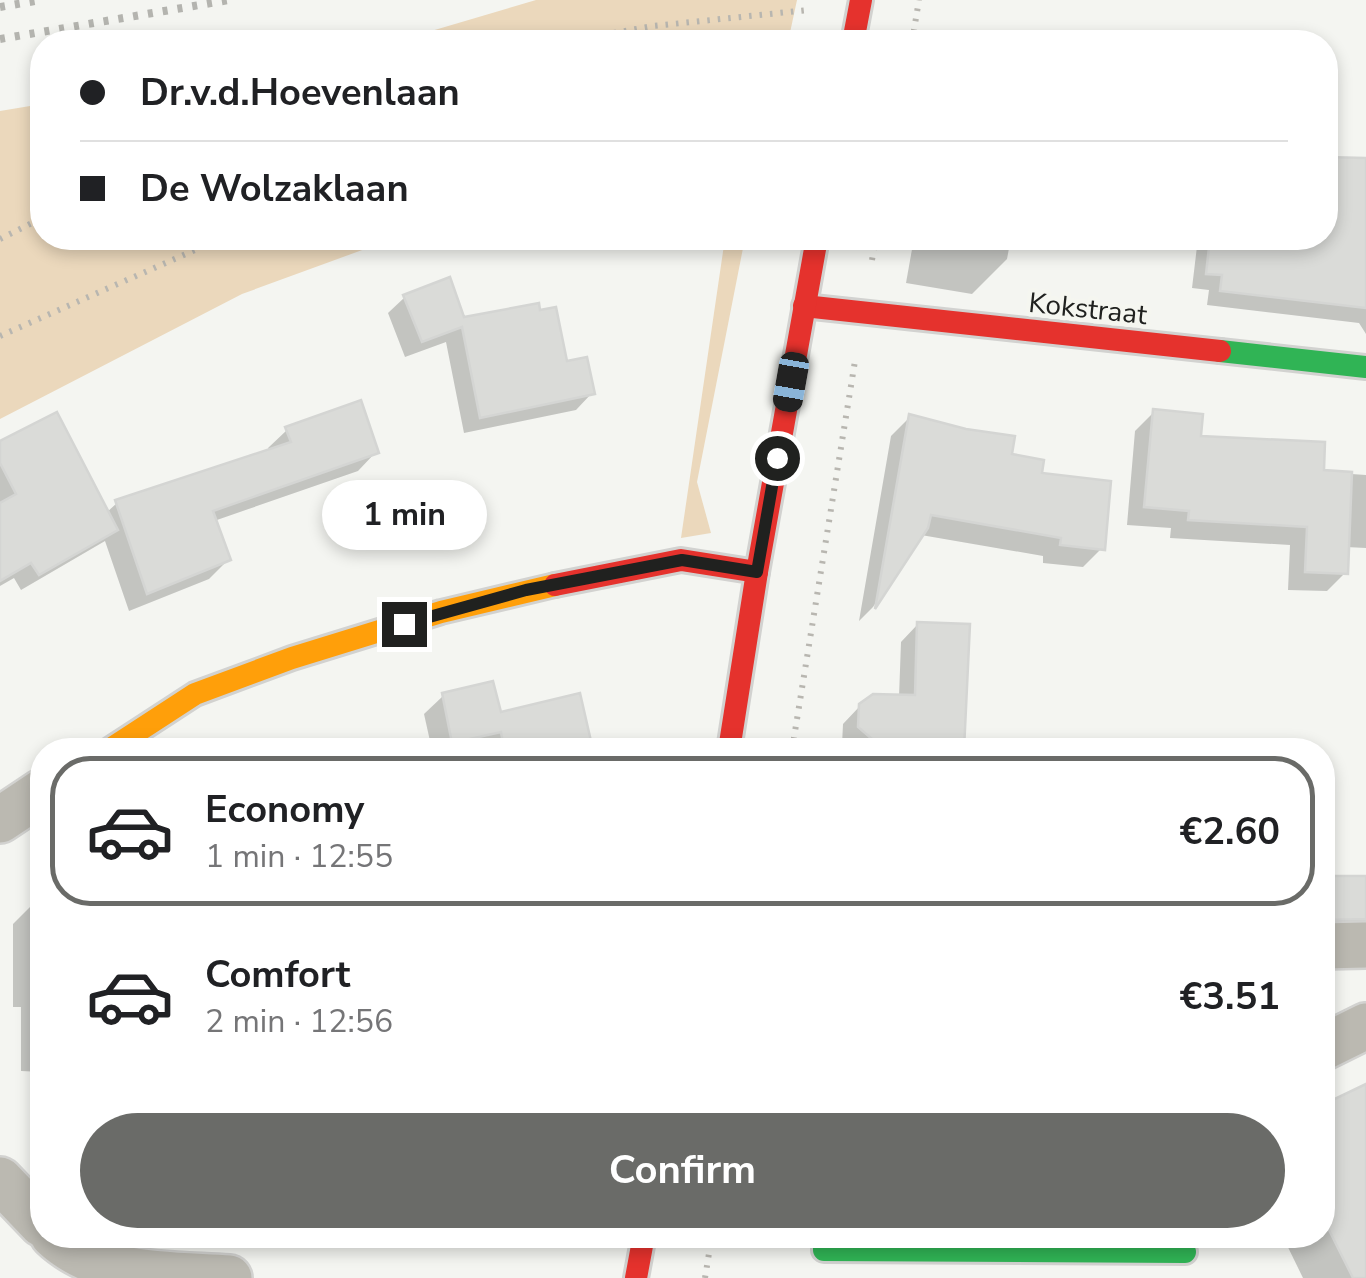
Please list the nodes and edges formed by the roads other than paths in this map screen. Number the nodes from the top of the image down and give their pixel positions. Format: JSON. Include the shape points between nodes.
{"nodes":[{"id":1,"x":861,"y":0,"type":"edge"},
{"id":2,"x":855,"y":30,"type":"edge"},
{"id":3,"x":815,"y":250,"type":"edge"},
{"id":4,"x":804,"y":306,"type":"junction"},
{"id":5,"x":1366,"y":367,"type":"edge"},
{"id":6,"x":757,"y":572,"type":"junction"},
{"id":7,"x":127,"y":738,"type":"edge"},
{"id":8,"x":731,"y":738,"type":"edge"},
{"id":9,"x":30,"y":800,"type":"edge"},
{"id":10,"x":0,"y":820,"type":"edge"},
{"id":11,"x":1335,"y":946,"type":"edge"},
{"id":12,"x":1366,"y":946,"type":"edge"},
{"id":13,"x":1366,"y":1026,"type":"edge"},
{"id":14,"x":1335,"y":1042,"type":"edge"},
{"id":15,"x":0,"y":1180,"type":"edge"},
{"id":16,"x":30,"y":1211,"type":"edge"},
{"id":17,"x":65,"y":1248,"type":"edge"},
{"id":18,"x":642,"y":1248,"type":"edge"},
{"id":19,"x":824,"y":1248,"type":"edge"},
{"id":20,"x":1185,"y":1255,"type":"edge"},
{"id":21,"x":229,"y":1278,"type":"edge"},
{"id":22,"x":636,"y":1278,"type":"edge"}],
"edges":[{"from":1,"to":2,"type":"street"},
{"from":3,"to":4,"type":"street"},
{"from":4,"to":5,"type":"street","name":"Kokstraat"},
{"from":4,"to":6,"type":"street"},
{"from":6,"to":7,"type":"street","via":[[682,560],[441,612],[195,694]]},
{"from":6,"to":8,"type":"street"},
{"from":9,"to":10,"type":"street"},
{"from":11,"to":12,"type":"street"},
{"from":13,"to":14,"type":"street"},
{"from":15,"to":16,"type":"street"},
{"from":17,"to":21,"type":"street","via":[[97,1266]]},
{"from":18,"to":22,"type":"street"},
{"from":19,"to":20,"type":"street"}]}
